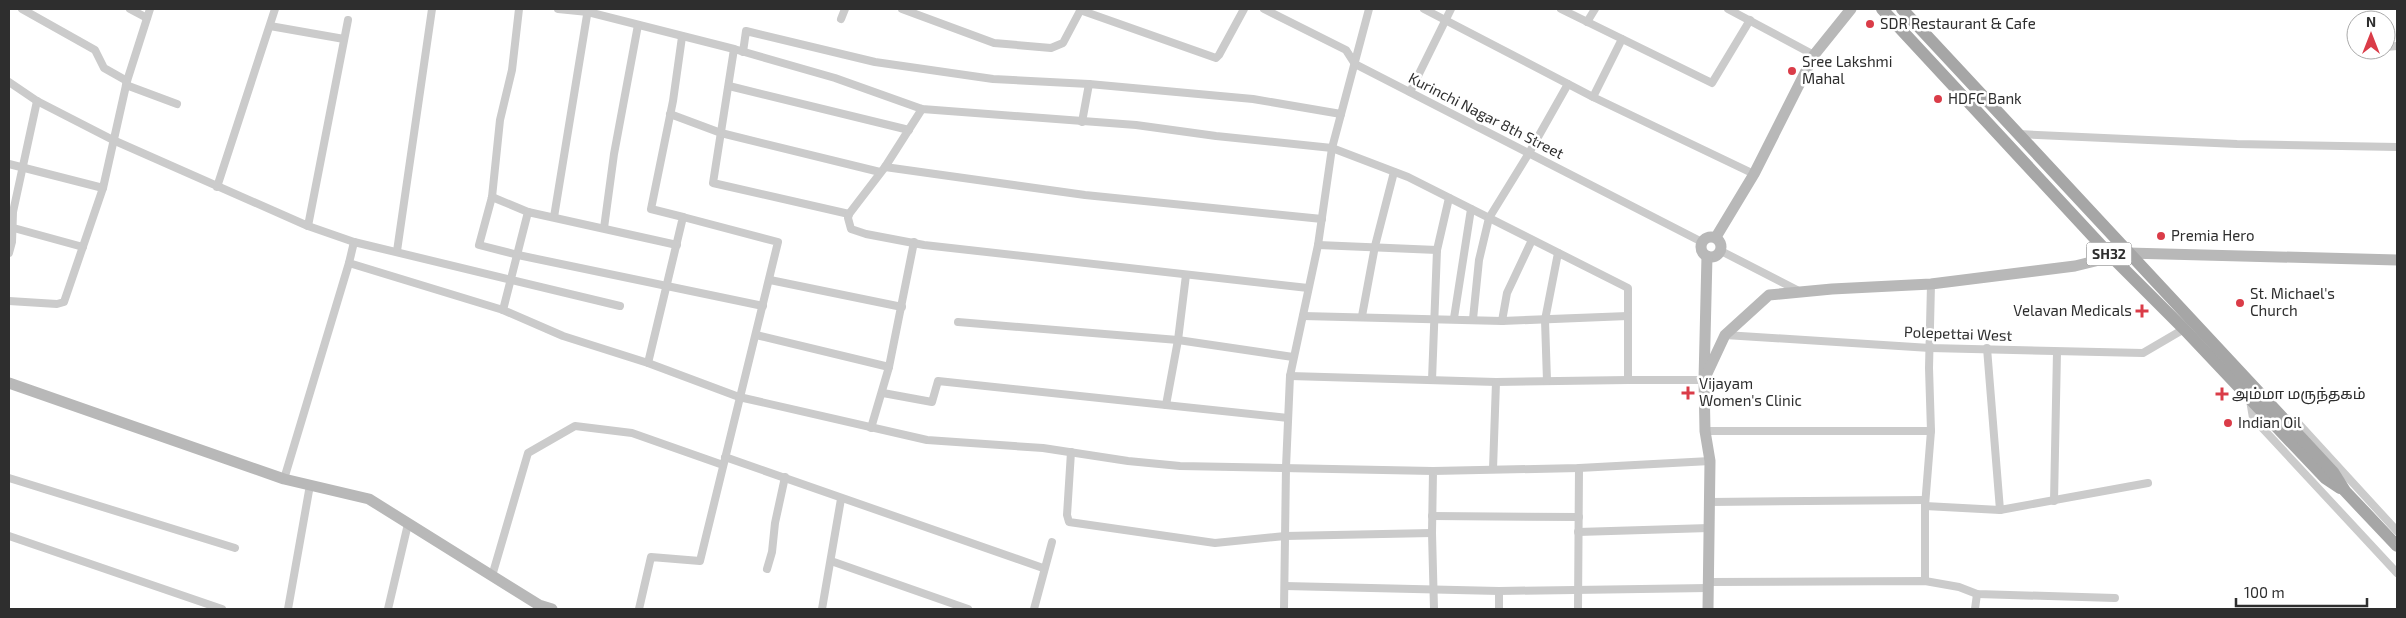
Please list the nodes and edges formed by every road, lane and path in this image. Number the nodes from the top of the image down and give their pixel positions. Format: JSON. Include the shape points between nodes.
{"nodes":[{"id":1,"x":22,"y":9,"type":"edge"},
{"id":2,"x":130,"y":9,"type":"edge"},
{"id":3,"x":150,"y":9,"type":"edge"},
{"id":4,"x":274,"y":9,"type":"edge"},
{"id":5,"x":432,"y":9,"type":"edge"},
{"id":6,"x":519,"y":9,"type":"edge"},
{"id":7,"x":558,"y":9,"type":"edge"},
{"id":8,"x":845,"y":9,"type":"edge"},
{"id":9,"x":902,"y":9,"type":"edge"},
{"id":10,"x":1081,"y":9,"type":"edge"},
{"id":11,"x":1244,"y":9,"type":"edge"},
{"id":12,"x":1264,"y":9,"type":"edge"},
{"id":13,"x":1369,"y":9,"type":"edge"},
{"id":14,"x":1424,"y":9,"type":"edge"},
{"id":15,"x":1451,"y":9,"type":"edge"},
{"id":16,"x":1562,"y":9,"type":"edge"},
{"id":17,"x":1595,"y":9,"type":"edge"},
{"id":18,"x":1728,"y":9,"type":"edge"},
{"id":19,"x":1851,"y":9,"type":"edge"},
{"id":20,"x":1882,"y":9,"type":"edge"},
{"id":21,"x":1902,"y":9,"type":"edge"},
{"id":22,"x":588,"y":10,"type":"edge"},
{"id":23,"x":147,"y":18,"type":"junction"},
{"id":24,"x":841,"y":19,"type":"dead end"},
{"id":25,"x":348,"y":20,"type":"dead end"},
{"id":26,"x":1446,"y":20,"type":"junction"},
{"id":27,"x":1750,"y":20,"type":"junction"},
{"id":28,"x":1587,"y":22,"type":"junction"},
{"id":29,"x":638,"y":25,"type":"junction"},
{"id":30,"x":270,"y":26,"type":"junction"},
{"id":31,"x":682,"y":36,"type":"junction"},
{"id":32,"x":1622,"y":39,"type":"junction"},
{"id":33,"x":344,"y":40,"type":"junction"},
{"id":34,"x":734,"y":49,"type":"junction"},
{"id":35,"x":743,"y":52,"type":"junction"},
{"id":36,"x":1814,"y":55,"type":"junction"},
{"id":37,"x":1355,"y":64,"type":"junction"},
{"id":38,"x":9,"y":82,"type":"edge"},
{"id":39,"x":126,"y":83,"type":"junction"},
{"id":40,"x":1089,"y":84,"type":"junction"},
{"id":41,"x":1568,"y":84,"type":"junction"},
{"id":42,"x":729,"y":86,"type":"junction"},
{"id":43,"x":1410,"y":92,"type":"junction"},
{"id":44,"x":1592,"y":97,"type":"junction"},
{"id":45,"x":37,"y":101,"type":"junction"},
{"id":46,"x":177,"y":104,"type":"dead end"},
{"id":47,"x":922,"y":109,"type":"junction"},
{"id":48,"x":670,"y":114,"type":"junction"},
{"id":49,"x":1341,"y":114,"type":"junction"},
{"id":50,"x":1082,"y":122,"type":"junction"},
{"id":51,"x":909,"y":130,"type":"junction"},
{"id":52,"x":721,"y":133,"type":"junction"},
{"id":53,"x":2018,"y":134,"type":"junction"},
{"id":54,"x":113,"y":140,"type":"junction"},
{"id":55,"x":2397,"y":147,"type":"edge"},
{"id":56,"x":1332,"y":148,"type":"junction"},
{"id":57,"x":1529,"y":153,"type":"junction"},
{"id":58,"x":9,"y":164,"type":"edge"},
{"id":59,"x":21,"y":168,"type":"junction"},
{"id":60,"x":883,"y":169,"type":"junction"},
{"id":61,"x":1394,"y":172,"type":"junction"},
{"id":62,"x":1754,"y":174,"type":"junction"},
{"id":63,"x":217,"y":187,"type":"junction"},
{"id":64,"x":103,"y":188,"type":"junction"},
{"id":65,"x":492,"y":197,"type":"junction"},
{"id":66,"x":1449,"y":198,"type":"junction"},
{"id":67,"x":1471,"y":209,"type":"junction"},
{"id":68,"x":528,"y":212,"type":"junction"},
{"id":69,"x":849,"y":214,"type":"junction"},
{"id":70,"x":554,"y":217,"type":"junction"},
{"id":71,"x":683,"y":217,"type":"junction"},
{"id":72,"x":1489,"y":218,"type":"junction"},
{"id":73,"x":1322,"y":219,"type":"junction"},
{"id":74,"x":308,"y":226,"type":"junction"},
{"id":75,"x":11,"y":228,"type":"edge"},
{"id":76,"x":604,"y":228,"type":"junction"},
{"id":77,"x":1716,"y":237,"type":"junction"},
{"id":78,"x":1532,"y":240,"type":"junction"},
{"id":79,"x":354,"y":242,"type":"junction"},
{"id":80,"x":914,"y":242,"type":"junction"},
{"id":81,"x":1702,"y":242,"type":"junction"},
{"id":82,"x":677,"y":245,"type":"junction"},
{"id":83,"x":1318,"y":245,"type":"junction"},
{"id":84,"x":1375,"y":246,"type":"junction"},
{"id":85,"x":83,"y":247,"type":"junction"},
{"id":86,"x":1437,"y":250,"type":"junction"},
{"id":87,"x":397,"y":251,"type":"junction"},
{"id":88,"x":1721,"y":251,"type":"junction"},
{"id":89,"x":9,"y":253,"type":"edge"},
{"id":90,"x":1558,"y":253,"type":"junction"},
{"id":91,"x":2128,"y":253,"type":"junction"},
{"id":92,"x":518,"y":255,"type":"junction"},
{"id":93,"x":1707,"y":256,"type":"junction"},
{"id":94,"x":2112,"y":257,"type":"junction"},
{"id":95,"x":2397,"y":260,"type":"edge"},
{"id":96,"x":349,"y":264,"type":"junction"},
{"id":97,"x":1186,"y":275,"type":"junction"},
{"id":98,"x":510,"y":280,"type":"junction"},
{"id":99,"x":770,"y":280,"type":"junction"},
{"id":100,"x":1931,"y":284,"type":"junction"},
{"id":101,"x":666,"y":286,"type":"junction"},
{"id":102,"x":1308,"y":288,"type":"junction"},
{"id":103,"x":1801,"y":292,"type":"junction"},
{"id":104,"x":9,"y":301,"type":"edge"},
{"id":105,"x":620,"y":306,"type":"dead end"},
{"id":106,"x":764,"y":306,"type":"junction"},
{"id":107,"x":902,"y":307,"type":"junction"},
{"id":108,"x":503,"y":310,"type":"junction"},
{"id":109,"x":1302,"y":316,"type":"junction"},
{"id":110,"x":1362,"y":316,"type":"junction"},
{"id":111,"x":1628,"y":316,"type":"junction"},
{"id":112,"x":1435,"y":318,"type":"junction"},
{"id":113,"x":1454,"y":318,"type":"junction"},
{"id":114,"x":1473,"y":319,"type":"junction"},
{"id":115,"x":1544,"y":320,"type":"junction"},
{"id":116,"x":1502,"y":321,"type":"junction"},
{"id":117,"x":958,"y":322,"type":"dead end"},
{"id":118,"x":2184,"y":329,"type":"junction"},
{"id":119,"x":756,"y":335,"type":"junction"},
{"id":120,"x":1725,"y":335,"type":"junction"},
{"id":121,"x":1178,"y":340,"type":"junction"},
{"id":122,"x":1930,"y":348,"type":"junction"},
{"id":123,"x":1987,"y":348,"type":"junction"},
{"id":124,"x":2057,"y":352,"type":"junction"},
{"id":125,"x":1293,"y":357,"type":"junction"},
{"id":126,"x":648,"y":363,"type":"junction"},
{"id":127,"x":890,"y":366,"type":"junction"},
{"id":128,"x":1290,"y":376,"type":"junction"},
{"id":129,"x":1432,"y":380,"type":"junction"},
{"id":130,"x":1628,"y":380,"type":"junction"},
{"id":131,"x":1704,"y":380,"type":"junction"},
{"id":132,"x":1547,"y":381,"type":"junction"},
{"id":133,"x":1496,"y":382,"type":"junction"},
{"id":134,"x":9,"y":383,"type":"edge"},
{"id":135,"x":883,"y":394,"type":"junction"},
{"id":136,"x":739,"y":397,"type":"junction"},
{"id":137,"x":2249,"y":398,"type":"junction"},
{"id":138,"x":1166,"y":404,"type":"junction"},
{"id":139,"x":2279,"y":415,"type":"junction"},
{"id":140,"x":1288,"y":418,"type":"junction"},
{"id":141,"x":871,"y":428,"type":"junction"},
{"id":142,"x":1706,"y":431,"type":"junction"},
{"id":143,"x":1931,"y":431,"type":"junction"},
{"id":144,"x":1071,"y":452,"type":"junction"},
{"id":145,"x":724,"y":461,"type":"junction"},
{"id":146,"x":1710,"y":461,"type":"junction"},
{"id":147,"x":1286,"y":467,"type":"junction"},
{"id":148,"x":1579,"y":468,"type":"junction"},
{"id":149,"x":1493,"y":469,"type":"junction"},
{"id":150,"x":1434,"y":471,"type":"junction"},
{"id":151,"x":785,"y":477,"type":"junction"},
{"id":152,"x":9,"y":478,"type":"edge"},
{"id":153,"x":284,"y":479,"type":"junction"},
{"id":154,"x":2148,"y":483,"type":"dead end"},
{"id":155,"x":310,"y":486,"type":"junction"},
{"id":156,"x":2345,"y":491,"type":"junction"},
{"id":157,"x":841,"y":499,"type":"junction"},
{"id":158,"x":2054,"y":501,"type":"junction"},
{"id":159,"x":1710,"y":502,"type":"junction"},
{"id":160,"x":1925,"y":503,"type":"junction"},
{"id":161,"x":2000,"y":510,"type":"junction"},
{"id":162,"x":1432,"y":516,"type":"junction"},
{"id":163,"x":1579,"y":517,"type":"junction"},
{"id":164,"x":408,"y":524,"type":"junction"},
{"id":165,"x":1709,"y":528,"type":"junction"},
{"id":166,"x":2397,"y":531,"type":"edge"},
{"id":167,"x":1578,"y":532,"type":"junction"},
{"id":168,"x":1432,"y":533,"type":"junction"},
{"id":169,"x":9,"y":536,"type":"edge"},
{"id":170,"x":1285,"y":536,"type":"junction"},
{"id":171,"x":1052,"y":542,"type":"dead end"},
{"id":172,"x":2397,"y":546,"type":"edge"},
{"id":173,"x":235,"y":548,"type":"dead end"},
{"id":174,"x":831,"y":561,"type":"junction"},
{"id":175,"x":1043,"y":568,"type":"junction"},
{"id":176,"x":766,"y":569,"type":"dead end"},
{"id":177,"x":2397,"y":573,"type":"edge"},
{"id":178,"x":492,"y":576,"type":"junction"},
{"id":179,"x":1925,"y":581,"type":"junction"},
{"id":180,"x":1708,"y":585,"type":"junction"},
{"id":181,"x":1284,"y":586,"type":"junction"},
{"id":182,"x":1433,"y":588,"type":"junction"},
{"id":183,"x":1499,"y":591,"type":"junction"},
{"id":184,"x":1580,"y":591,"type":"junction"},
{"id":185,"x":1977,"y":594,"type":"junction"},
{"id":186,"x":2115,"y":598,"type":"dead end"},
{"id":187,"x":222,"y":609,"type":"edge"},
{"id":188,"x":288,"y":609,"type":"edge"},
{"id":189,"x":388,"y":609,"type":"edge"},
{"id":190,"x":552,"y":609,"type":"edge"},
{"id":191,"x":639,"y":609,"type":"edge"},
{"id":192,"x":822,"y":609,"type":"edge"},
{"id":193,"x":968,"y":609,"type":"edge"},
{"id":194,"x":1034,"y":609,"type":"edge"},
{"id":195,"x":1284,"y":609,"type":"edge"},
{"id":196,"x":1434,"y":609,"type":"edge"},
{"id":197,"x":1499,"y":609,"type":"edge"},
{"id":198,"x":1578,"y":609,"type":"edge"},
{"id":199,"x":1708,"y":609,"type":"edge"},
{"id":200,"x":1975,"y":609,"type":"edge"}],
"edges":[{"from":1,"to":39,"type":"street","via":[[95,50],[104,68]]},
{"from":2,"to":23,"type":"street"},
{"from":3,"to":23,"type":"street"},
{"from":4,"to":30,"type":"street"},
{"from":5,"to":87,"type":"street"},
{"from":6,"to":65,"type":"street","via":[[512,70],[500,120]]},
{"from":7,"to":22,"type":"street"},
{"from":8,"to":24,"type":"street"},
{"from":9,"to":10,"type":"street","via":[[994,43],[1051,48],[1063,43]]},
{"from":10,"to":11,"type":"street","via":[[1216,58]]},
{"from":12,"to":37,"type":"street","name":"Kurinchi Nagar 8th Street","via":[[1346,50]]},
{"from":13,"to":37,"type":"street"},
{"from":14,"to":26,"type":"street"},
{"from":15,"to":26,"type":"street"},
{"from":16,"to":28,"type":"street"},
{"from":17,"to":28,"type":"street"},
{"from":18,"to":27,"type":"street"},
{"from":19,"to":36,"type":"street"},
{"from":20,"to":94,"type":"main road","number":"SH32"},
{"from":21,"to":53,"type":"main road","number":"SH32"},
{"from":22,"to":29,"type":"street"},
{"from":22,"to":70,"type":"street"},
{"from":23,"to":39,"type":"street"},
{"from":25,"to":33,"type":"street"},
{"from":26,"to":41,"type":"street"},
{"from":26,"to":43,"type":"street"},
{"from":27,"to":32,"type":"street","via":[[1712,83]]},
{"from":27,"to":36,"type":"street"},
{"from":28,"to":32,"type":"street"},
{"from":29,"to":31,"type":"street"},
{"from":29,"to":76,"type":"street"},
{"from":30,"to":33,"type":"street"},
{"from":30,"to":63,"type":"street"},
{"from":31,"to":34,"type":"street"},
{"from":31,"to":48,"type":"street"},
{"from":32,"to":44,"type":"street"},
{"from":33,"to":74,"type":"street"},
{"from":34,"to":35,"type":"street"},
{"from":34,"to":42,"type":"street"},
{"from":35,"to":40,"type":"street","via":[[746,30],[875,62],[993,79]]},
{"from":35,"to":47,"type":"street","via":[[835,78]]},
{"from":36,"to":62,"type":"street"},
{"from":37,"to":43,"type":"street","name":"Kurinchi Nagar 8th Street"},
{"from":37,"to":49,"type":"street"},
{"from":38,"to":45,"type":"street"},
{"from":39,"to":46,"type":"street"},
{"from":39,"to":54,"type":"street"},
{"from":40,"to":49,"type":"street","via":[[1253,99]]},
{"from":40,"to":50,"type":"street"},
{"from":41,"to":44,"type":"street"},
{"from":41,"to":57,"type":"street"},
{"from":42,"to":51,"type":"street"},
{"from":42,"to":52,"type":"street"},
{"from":43,"to":57,"type":"street","name":"Kurinchi Nagar 8th Street"},
{"from":44,"to":62,"type":"street"},
{"from":45,"to":54,"type":"street"},
{"from":45,"to":59,"type":"street"},
{"from":47,"to":50,"type":"street"},
{"from":47,"to":51,"type":"street"},
{"from":48,"to":52,"type":"street"},
{"from":48,"to":71,"type":"street","via":[[651,208]]},
{"from":49,"to":56,"type":"street"},
{"from":50,"to":56,"type":"street","via":[[1136,125]]},
{"from":51,"to":60,"type":"street"},
{"from":52,"to":60,"type":"street"},
{"from":52,"to":69,"type":"street","via":[[713,183]]},
{"from":53,"to":55,"type":"street"},
{"from":53,"to":91,"type":"main road","number":"SH32"},
{"from":54,"to":63,"type":"street"},
{"from":54,"to":64,"type":"street"},
{"from":56,"to":61,"type":"street"},
{"from":56,"to":73,"type":"street"},
{"from":57,"to":72,"type":"street"},
{"from":57,"to":81,"type":"street","name":"Kurinchi Nagar 8th Street"},
{"from":58,"to":59,"type":"street"},
{"from":59,"to":64,"type":"street"},
{"from":59,"to":75,"type":"street"},
{"from":60,"to":69,"type":"street"},
{"from":60,"to":73,"type":"street","via":[[1085,195]]},
{"from":61,"to":66,"type":"street"},
{"from":61,"to":84,"type":"street"},
{"from":62,"to":77,"type":"street"},
{"from":63,"to":74,"type":"street"},
{"from":64,"to":85,"type":"street"},
{"from":65,"to":68,"type":"street"},
{"from":65,"to":92,"type":"street","via":[[479,245]]},
{"from":66,"to":67,"type":"street"},
{"from":66,"to":86,"type":"street"},
{"from":67,"to":72,"type":"street"},
{"from":67,"to":113,"type":"street"},
{"from":68,"to":70,"type":"street"},
{"from":68,"to":92,"type":"street"},
{"from":69,"to":80,"type":"street","via":[[851,229]]},
{"from":70,"to":76,"type":"street"},
{"from":71,"to":82,"type":"street"},
{"from":71,"to":99,"type":"street","via":[[778,242]]},
{"from":72,"to":78,"type":"street"},
{"from":72,"to":114,"type":"street","via":[[1479,260]]},
{"from":73,"to":83,"type":"street"},
{"from":74,"to":79,"type":"street"},
{"from":75,"to":85,"type":"street"},
{"from":75,"to":89,"type":"street"},
{"from":76,"to":82,"type":"street"},
{"from":77,"to":81,"type":"street","via":[[1708,237]]},
{"from":77,"to":88,"type":"street","via":[[1721,243]]},
{"from":78,"to":90,"type":"street"},
{"from":78,"to":116,"type":"street","via":[[1507,293]]},
{"from":79,"to":87,"type":"street"},
{"from":79,"to":96,"type":"street"},
{"from":80,"to":97,"type":"street"},
{"from":80,"to":107,"type":"street"},
{"from":81,"to":93,"type":"street","via":[[1701,250]]},
{"from":82,"to":101,"type":"street"},
{"from":83,"to":84,"type":"street"},
{"from":83,"to":102,"type":"street"},
{"from":84,"to":86,"type":"street"},
{"from":84,"to":110,"type":"street"},
{"from":85,"to":104,"type":"street","via":[[64,302]]},
{"from":86,"to":112,"type":"street"},
{"from":87,"to":98,"type":"street"},
{"from":88,"to":93,"type":"street","via":[[1715,257]]},
{"from":88,"to":103,"type":"street"},
{"from":90,"to":111,"type":"street","via":[[1628,288]]},
{"from":90,"to":115,"type":"street"},
{"from":91,"to":94,"type":"street"},
{"from":91,"to":95,"type":"street"},
{"from":91,"to":139,"type":"main road","number":"SH32"},
{"from":92,"to":98,"type":"street"},
{"from":92,"to":101,"type":"street"},
{"from":93,"to":131,"type":"street"},
{"from":94,"to":100,"type":"street","via":[[2075,266]]},
{"from":94,"to":118,"type":"main road","number":"SH32"},
{"from":96,"to":108,"type":"street"},
{"from":96,"to":153,"type":"street"},
{"from":97,"to":102,"type":"street"},
{"from":97,"to":121,"type":"street"},
{"from":98,"to":105,"type":"street"},
{"from":98,"to":108,"type":"street"},
{"from":99,"to":106,"type":"street"},
{"from":99,"to":107,"type":"street"},
{"from":100,"to":103,"type":"street"},
{"from":100,"to":122,"type":"street"},
{"from":101,"to":106,"type":"street"},
{"from":101,"to":126,"type":"street"},
{"from":102,"to":109,"type":"street"},
{"from":103,"to":120,"type":"street","via":[[1769,295]]},
{"from":106,"to":119,"type":"street"},
{"from":107,"to":127,"type":"street"},
{"from":108,"to":126,"type":"street","via":[[563,336]]},
{"from":109,"to":110,"type":"street"},
{"from":109,"to":125,"type":"street"},
{"from":110,"to":112,"type":"street"},
{"from":111,"to":115,"type":"street"},
{"from":111,"to":130,"type":"street"},
{"from":112,"to":113,"type":"street"},
{"from":112,"to":129,"type":"street"},
{"from":113,"to":114,"type":"street"},
{"from":114,"to":116,"type":"street"},
{"from":115,"to":116,"type":"street"},
{"from":115,"to":132,"type":"street"},
{"from":117,"to":121,"type":"street"},
{"from":118,"to":124,"type":"street","name":"Polepettai West","via":[[2143,352]]},
{"from":118,"to":137,"type":"main road","number":"SH32"},
{"from":119,"to":127,"type":"street"},
{"from":119,"to":136,"type":"street"},
{"from":120,"to":122,"type":"street","name":"Polepettai West"},
{"from":120,"to":131,"type":"street"},
{"from":121,"to":125,"type":"street"},
{"from":121,"to":138,"type":"street"},
{"from":122,"to":123,"type":"street","name":"Polepettai West"},
{"from":122,"to":143,"type":"street"},
{"from":123,"to":124,"type":"street","name":"Polepettai West"},
{"from":123,"to":161,"type":"street"},
{"from":124,"to":158,"type":"street"},
{"from":125,"to":128,"type":"street"},
{"from":126,"to":136,"type":"street"},
{"from":127,"to":135,"type":"street"},
{"from":128,"to":129,"type":"street"},
{"from":128,"to":140,"type":"street"},
{"from":129,"to":133,"type":"street"},
{"from":130,"to":131,"type":"street"},
{"from":130,"to":132,"type":"street"},
{"from":131,"to":142,"type":"street"},
{"from":132,"to":133,"type":"street"},
{"from":133,"to":149,"type":"street"},
{"from":134,"to":153,"type":"street"},
{"from":135,"to":138,"type":"street","via":[[932,402],[938,381]]},
{"from":135,"to":141,"type":"street"},
{"from":136,"to":141,"type":"street"},
{"from":136,"to":145,"type":"street"},
{"from":137,"to":156,"type":"main road","number":"SH32","via":[[2325,478]]},
{"from":137,"to":177,"type":"street","via":[[2253,418]]},
{"from":138,"to":140,"type":"street"},
{"from":139,"to":156,"type":"main road","number":"SH32","via":[[2333,472]]},
{"from":139,"to":166,"type":"street","via":[[2298,423]]},
{"from":140,"to":147,"type":"street"},
{"from":141,"to":144,"type":"street","via":[[927,440]]},
{"from":142,"to":143,"type":"street"},
{"from":142,"to":146,"type":"street"},
{"from":143,"to":160,"type":"street"},
{"from":144,"to":147,"type":"street","via":[[1180,466]]},
{"from":144,"to":170,"type":"street","via":[[1069,522],[1215,543]]},
{"from":145,"to":151,"type":"street"},
{"from":145,"to":178,"type":"street","via":[[632,433],[575,426],[528,452]]},
{"from":145,"to":191,"type":"street","via":[[700,561],[651,557]]},
{"from":146,"to":148,"type":"street"},
{"from":146,"to":159,"type":"street"},
{"from":147,"to":150,"type":"street"},
{"from":147,"to":170,"type":"street"},
{"from":148,"to":149,"type":"street"},
{"from":148,"to":163,"type":"street"},
{"from":149,"to":150,"type":"street"},
{"from":150,"to":162,"type":"street"},
{"from":151,"to":157,"type":"street"},
{"from":151,"to":176,"type":"street"},
{"from":152,"to":173,"type":"street"},
{"from":153,"to":155,"type":"street"},
{"from":154,"to":158,"type":"street"},
{"from":155,"to":164,"type":"street","via":[[369,499]]},
{"from":155,"to":188,"type":"street"},
{"from":156,"to":172,"type":"main road","number":"SH32"},
{"from":157,"to":174,"type":"street"},
{"from":157,"to":175,"type":"street"},
{"from":158,"to":161,"type":"street"},
{"from":159,"to":160,"type":"street"},
{"from":159,"to":165,"type":"street"},
{"from":160,"to":161,"type":"street"},
{"from":160,"to":179,"type":"street"},
{"from":162,"to":163,"type":"street"},
{"from":162,"to":168,"type":"street"},
{"from":163,"to":167,"type":"street"},
{"from":164,"to":178,"type":"street"},
{"from":164,"to":189,"type":"street"},
{"from":165,"to":167,"type":"street"},
{"from":165,"to":180,"type":"street"},
{"from":167,"to":184,"type":"street"},
{"from":168,"to":170,"type":"street"},
{"from":168,"to":182,"type":"street"},
{"from":169,"to":187,"type":"street"},
{"from":170,"to":181,"type":"street"},
{"from":171,"to":175,"type":"street"},
{"from":174,"to":192,"type":"street"},
{"from":174,"to":193,"type":"street"},
{"from":175,"to":194,"type":"street"},
{"from":178,"to":190,"type":"street","via":[[539,605]]},
{"from":179,"to":180,"type":"street"},
{"from":179,"to":185,"type":"street"},
{"from":180,"to":184,"type":"street"},
{"from":180,"to":199,"type":"street"},
{"from":181,"to":182,"type":"street"},
{"from":181,"to":195,"type":"street"},
{"from":182,"to":183,"type":"street"},
{"from":182,"to":196,"type":"street"},
{"from":183,"to":184,"type":"street"},
{"from":183,"to":197,"type":"street"},
{"from":184,"to":198,"type":"street"},
{"from":185,"to":186,"type":"street"},
{"from":185,"to":200,"type":"street"}]}
